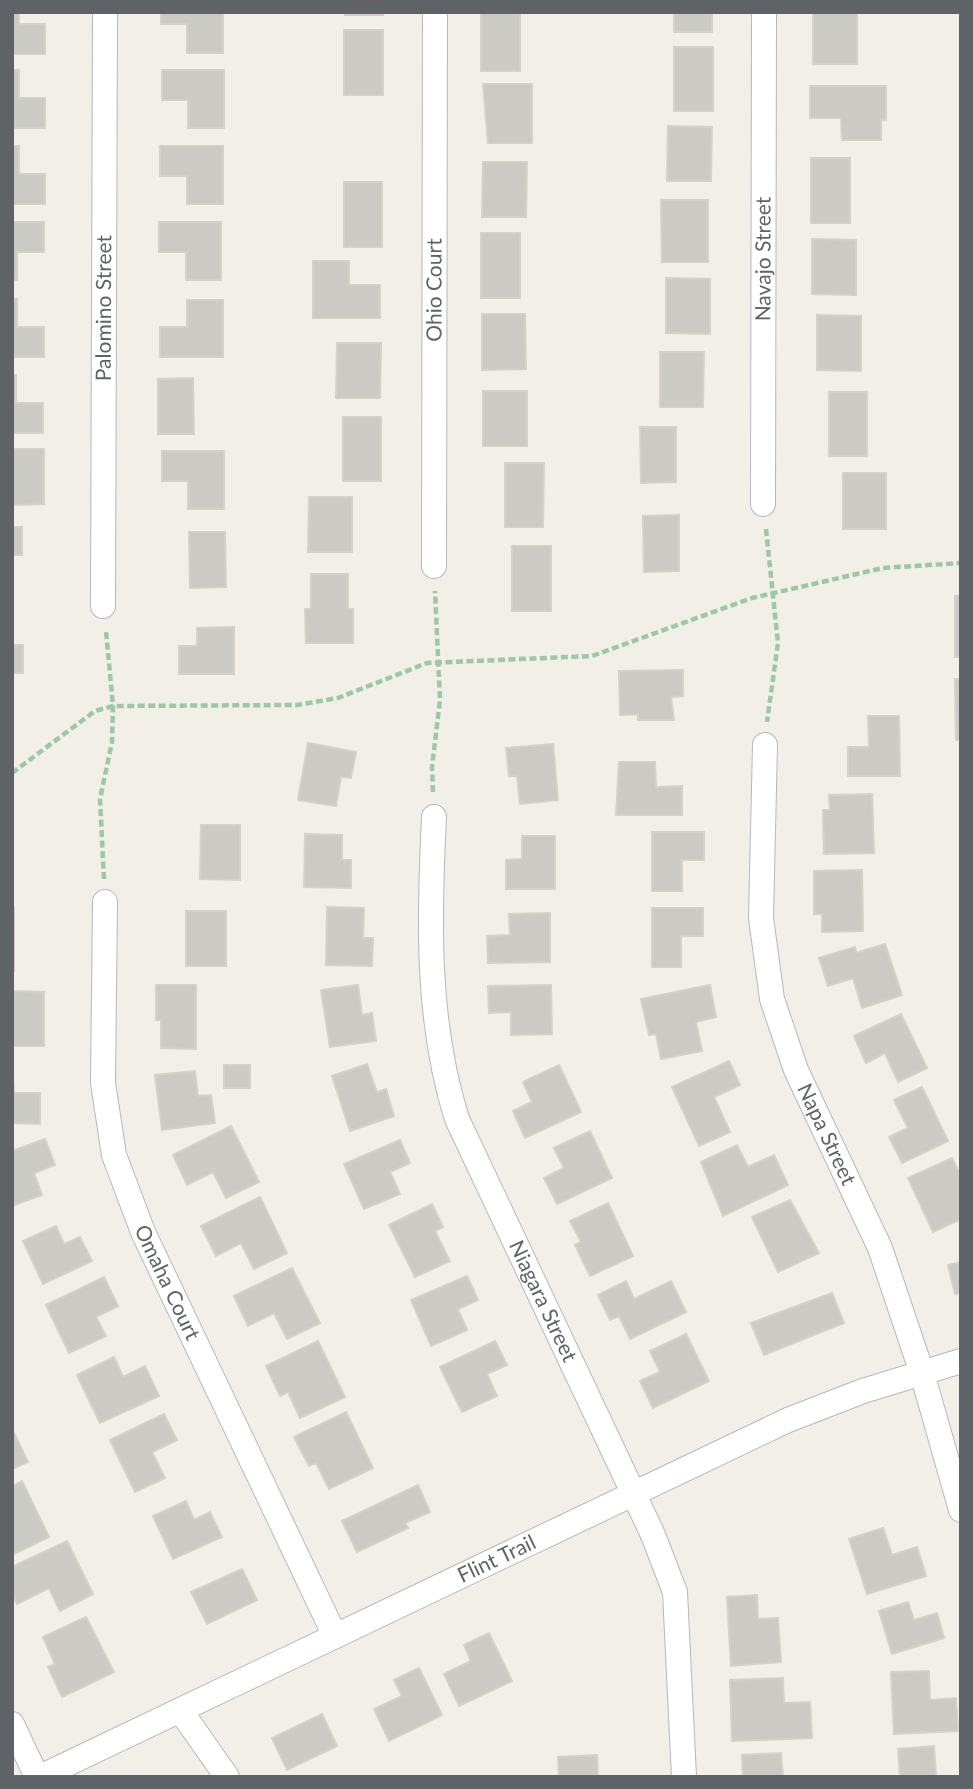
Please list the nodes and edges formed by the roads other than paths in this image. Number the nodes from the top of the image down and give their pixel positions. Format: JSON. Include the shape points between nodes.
{"nodes":[{"id":1,"x":106,"y":12,"type":"edge"},
{"id":2,"x":435,"y":12,"type":"edge"},
{"id":3,"x":764,"y":12,"type":"edge"},
{"id":4,"x":763,"y":504,"type":"road end"},
{"id":5,"x":434,"y":565,"type":"road end"},
{"id":6,"x":103,"y":606,"type":"road end"},
{"id":7,"x":765,"y":745,"type":"road end"},
{"id":8,"x":434,"y":817,"type":"road end"},
{"id":9,"x":105,"y":902,"type":"road end"},
{"id":10,"x":961,"y":1361,"type":"edge"},
{"id":11,"x":922,"y":1373,"type":"junction"},
{"id":12,"x":633,"y":1494,"type":"junction"},
{"id":13,"x":961,"y":1510,"type":"edge"},
{"id":14,"x":335,"y":1636,"type":"junction"},
{"id":15,"x":180,"y":1710,"type":"junction"},
{"id":16,"x":12,"y":1724,"type":"edge"},
{"id":17,"x":38,"y":1777,"type":"edge"},
{"id":18,"x":227,"y":1777,"type":"edge"},
{"id":19,"x":684,"y":1777,"type":"edge"}],
"edges":[{"from":1,"to":6,"type":"street","name":"Palomino Street"},
{"from":2,"to":5,"type":"street","name":"Ohio Court"},
{"from":3,"to":4,"type":"street","name":"Navajo Street"},
{"from":7,"to":11,"type":"street","name":"Napa Street","via":[[761,918],[772,999],[796,1070],[880,1248]]},
{"from":8,"to":12,"type":"street","name":"Niagara Street","via":[[432,998],[441,1070],[457,1119]]},
{"from":9,"to":14,"type":"street","name":"Omaha Court","via":[[103,1083],[120,1176]]},
{"from":10,"to":11,"type":"street","name":"Flint Trail"},
{"from":11,"to":12,"type":"street","name":"Flint Trail","via":[[788,1420]]},
{"from":11,"to":13,"type":"street","name":"Napa Street"},
{"from":12,"to":14,"type":"street","name":"Flint Trail"},
{"from":12,"to":19,"type":"street","name":"Niagara Street","via":[[675,1592]]},
{"from":14,"to":15,"type":"street","name":"Flint Trail"},
{"from":15,"to":17,"type":"street","name":"Flint Trail"},
{"from":15,"to":18,"type":"street"},
{"from":16,"to":17,"type":"street"}]}
